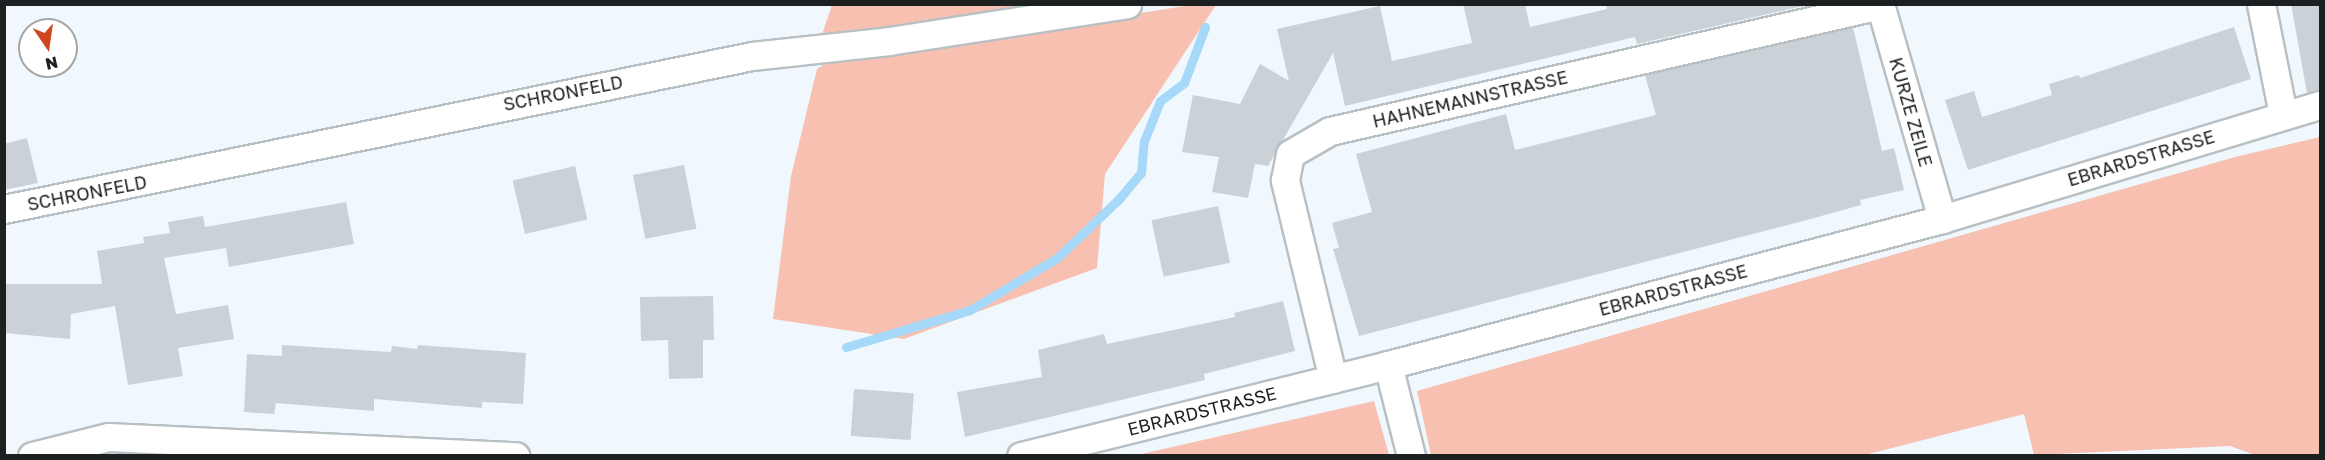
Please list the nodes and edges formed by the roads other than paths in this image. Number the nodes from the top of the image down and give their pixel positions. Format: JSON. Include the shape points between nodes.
{"nodes":[{"id":1,"x":1127,"y":4,"type":"edge"},
{"id":2,"x":2261,"y":4,"type":"edge"},
{"id":3,"x":1880,"y":5,"type":"edge"},
{"id":4,"x":2320,"y":105,"type":"edge"},
{"id":5,"x":2283,"y":114,"type":"junction"},
{"id":6,"x":4,"y":209,"type":"edge"},
{"id":7,"x":1942,"y":219,"type":"junction"},
{"id":8,"x":1388,"y":365,"type":"junction"},
{"id":9,"x":1333,"y":379,"type":"junction"},
{"id":10,"x":34,"y":455,"type":"edge"},
{"id":11,"x":516,"y":456,"type":"edge"},
{"id":12,"x":1020,"y":456,"type":"edge"},
{"id":13,"x":1411,"y":456,"type":"edge"}],
"edges":[{"from":1,"to":6,"type":"street","name":"SCHRONFELD","via":[[890,41],[752,56]]},
{"from":2,"to":5,"type":"street"},
{"from":3,"to":7,"type":"street","name":"KURZE ZEILE"},
{"from":3,"to":9,"type":"street","name":"HAHNEMANNSTRASSE","via":[[1330,131],[1290,154],[1285,180]]},
{"from":4,"to":5,"type":"street","name":"EBRARDSTRASSE"},
{"from":5,"to":7,"type":"street","name":"EBRARDSTRASSE"},
{"from":7,"to":8,"type":"street","name":"EBRARDSTRASSE"},
{"from":8,"to":9,"type":"street","name":"EBRARDSTRASSE"},
{"from":8,"to":13,"type":"street"},
{"from":9,"to":12,"type":"street","name":"EBRARDSTRASSE"},
{"from":10,"to":11,"type":"street","via":[[108,437]]}]}
